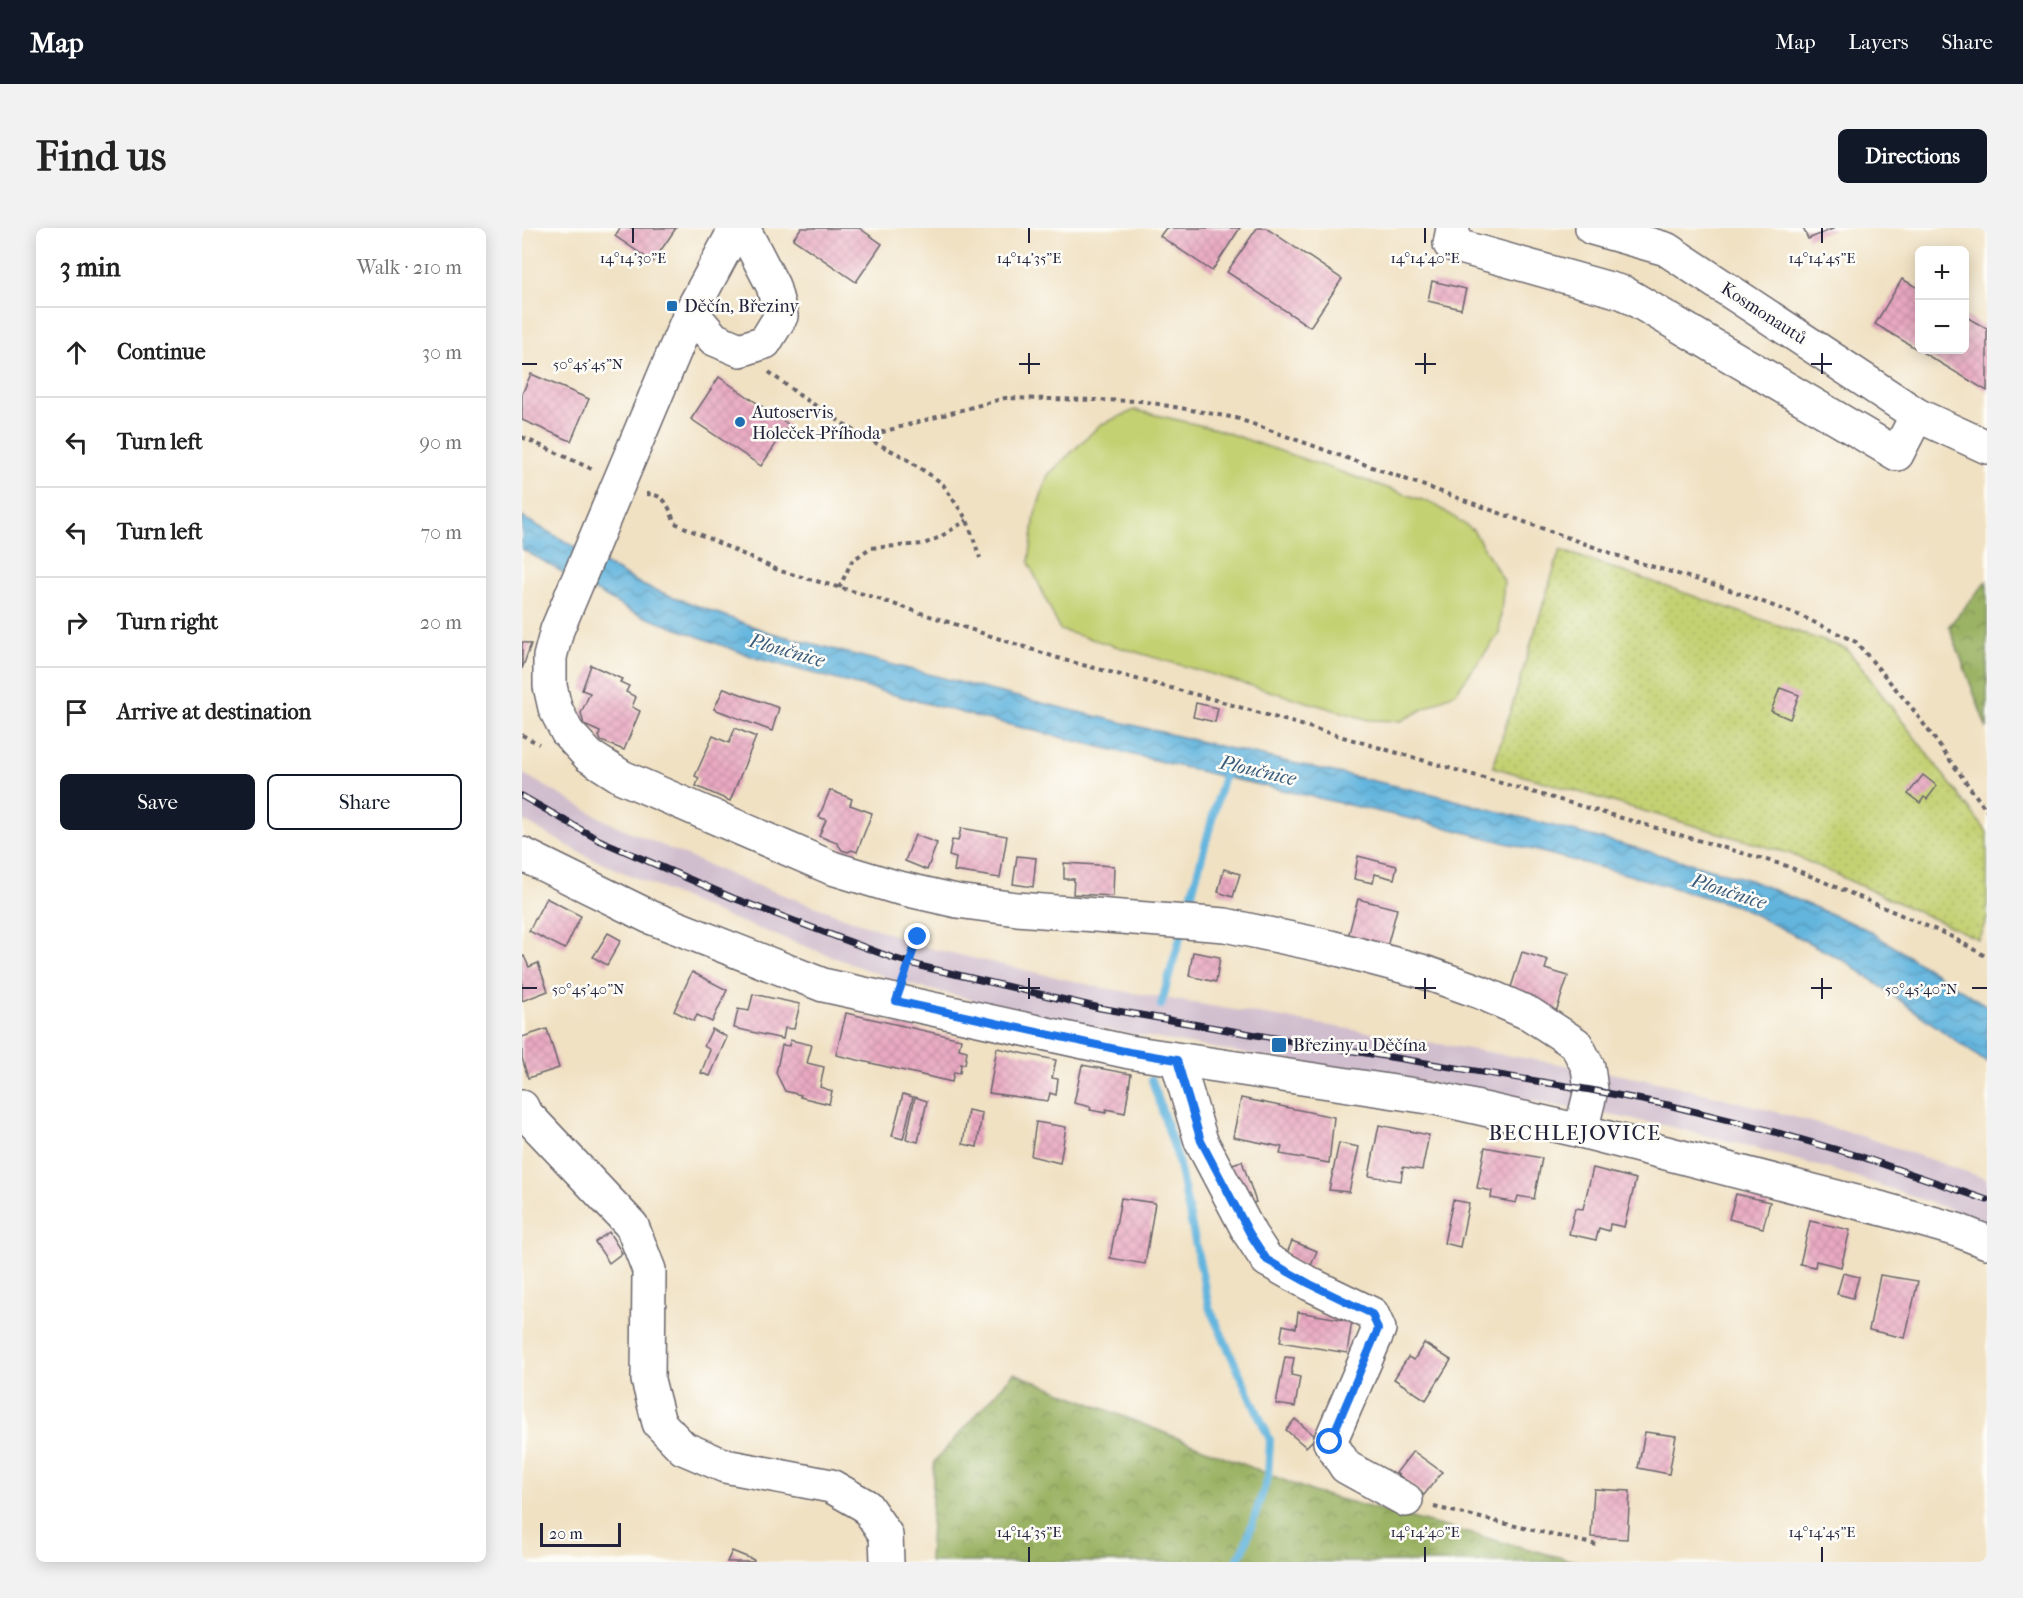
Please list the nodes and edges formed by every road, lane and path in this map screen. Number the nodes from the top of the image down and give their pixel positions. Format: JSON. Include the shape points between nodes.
{"nodes":[{"id":1,"x":736,"y":228,"type":"edge"},
{"id":2,"x":743,"y":228,"type":"edge"},
{"id":3,"x":1453,"y":228,"type":"edge"},
{"id":4,"x":1592,"y":228,"type":"edge"},
{"id":5,"x":1671,"y":238,"type":"edge"},
{"id":6,"x":691,"y":312,"type":"junction"},
{"id":7,"x":740,"y":350,"type":"junction"},
{"id":8,"x":1917,"y":415,"type":"junction"},
{"id":9,"x":864,"y":437,"type":"junction"},
{"id":10,"x":522,"y":438,"type":"edge"},
{"id":11,"x":1987,"y":447,"type":"edge"},
{"id":12,"x":614,"y":493,"type":"junction"},
{"id":13,"x":967,"y":520,"type":"junction"},
{"id":14,"x":980,"y":558,"type":"dead end"},
{"id":15,"x":839,"y":588,"type":"junction"},
{"id":16,"x":1987,"y":811,"type":"edge"},
{"id":17,"x":522,"y":854,"type":"edge"},
{"id":18,"x":895,"y":887,"type":"junction"},
{"id":19,"x":1987,"y":957,"type":"edge"},
{"id":20,"x":896,"y":1001,"type":"junction"},
{"id":21,"x":1177,"y":1060,"type":"junction"},
{"id":22,"x":522,"y":1107,"type":"edge"},
{"id":23,"x":1581,"y":1131,"type":"junction"},
{"id":24,"x":1987,"y":1242,"type":"edge"},
{"id":25,"x":1406,"y":1500,"type":"joint"},
{"id":26,"x":1597,"y":1545,"type":"dead end"},
{"id":27,"x":887,"y":1562,"type":"edge"}],
"edges":[{"from":1,"to":6,"type":"street"},
{"from":2,"to":7,"type":"street","via":[[773,286],[781,316],[765,342]]},
{"from":3,"to":8,"type":"street","via":[[1450,244],[1624,292],[1897,454]]},
{"from":4,"to":5,"type":"street","name":"Kosmonautů"},
{"from":5,"to":8,"type":"street","name":"Kosmonautů"},
{"from":6,"to":7,"type":"street","via":[[714,339]]},
{"from":6,"to":12,"type":"street"},
{"from":7,"to":9,"type":"path"},
{"from":8,"to":11,"type":"street","name":"Kosmonautů"},
{"from":9,"to":13,"type":"path","via":[[942,483]]},
{"from":9,"to":16,"type":"path","via":[[1005,398],[1141,400],[1236,418],[1630,560],[1719,586],[1801,616],[1856,642],[1912,708]]},
{"from":10,"to":12,"type":"path"},
{"from":12,"to":15,"type":"path","via":[[656,494],[665,500],[675,523],[780,572]]},
{"from":12,"to":18,"type":"street","via":[[557,630],[550,657],[550,686],[567,732],[589,756],[622,777],[832,868]]},
{"from":13,"to":14,"type":"path"},
{"from":13,"to":15,"type":"path","via":[[924,544],[870,548],[852,561]]},
{"from":15,"to":19,"type":"path","via":[[1064,660],[1205,697],[1786,866],[1950,936]]},
{"from":17,"to":20,"type":"street","via":[[650,917],[823,985]]},
{"from":18,"to":20,"type":"path","via":[[914,921],[918,937]]},
{"from":18,"to":23,"type":"street","via":[[1017,909],[1225,925],[1421,971],[1530,1014],[1576,1044],[1588,1067],[1591,1090]]},
{"from":20,"to":21,"type":"street"},
{"from":21,"to":23,"type":"street","via":[[1435,1098]]},
{"from":21,"to":25,"type":"street","via":[[1201,1141],[1267,1260],[1372,1314],[1378,1329],[1330,1442],[1346,1467]]},
{"from":22,"to":27,"type":"street","via":[[632,1226],[649,1270],[648,1380],[659,1423],[683,1448],[725,1466],[831,1486],[866,1506],[886,1535]]},
{"from":23,"to":24,"type":"street","via":[[1883,1209]]},
{"from":25,"to":26,"type":"path"}]}
